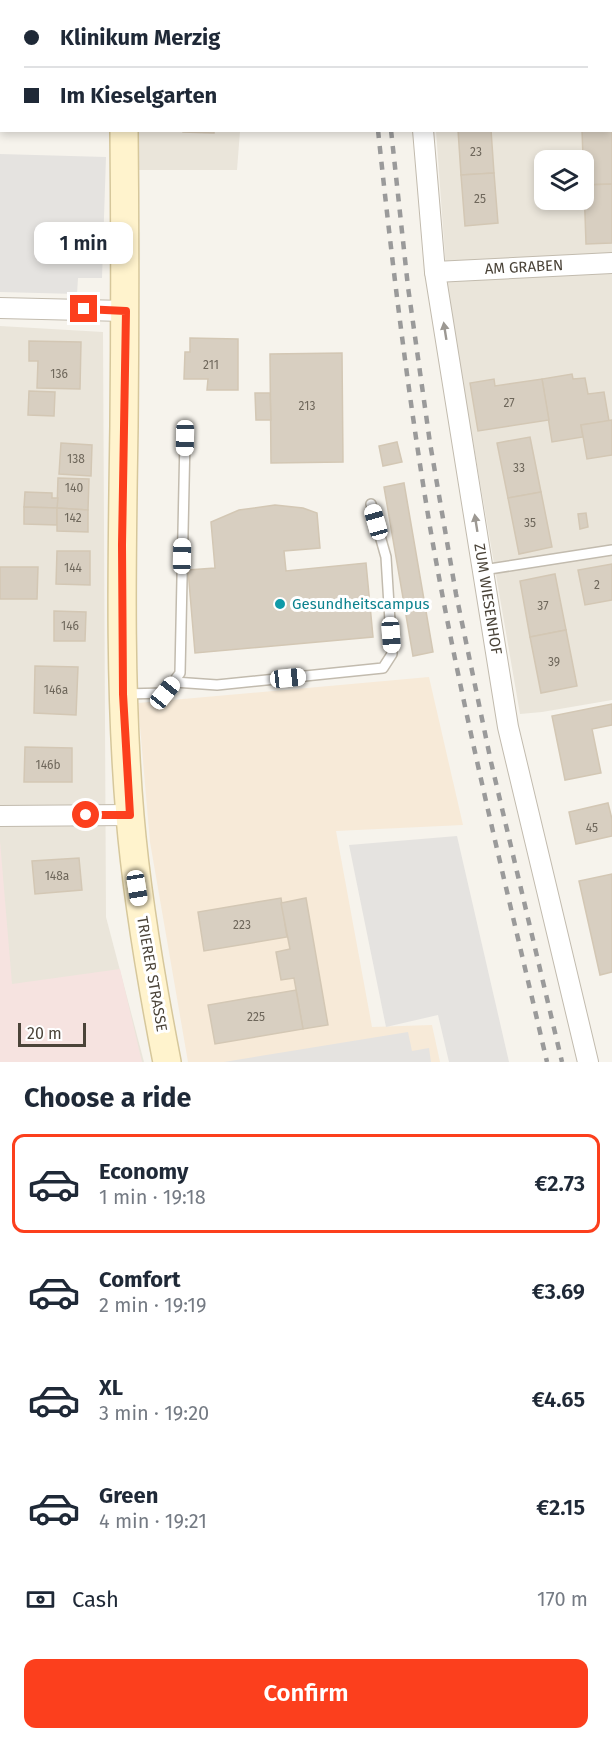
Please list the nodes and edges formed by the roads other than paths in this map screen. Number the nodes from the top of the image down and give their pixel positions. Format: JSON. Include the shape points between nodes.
{"nodes":[{"id":1,"x":124,"y":132,"type":"edge"},
{"id":2,"x":423,"y":132,"type":"edge"},
{"id":3,"x":612,"y":263,"type":"edge"},
{"id":4,"x":435,"y":272,"type":"junction"},
{"id":5,"x":0,"y":308,"type":"edge"},
{"id":6,"x":126,"y":311,"type":"junction"},
{"id":7,"x":185,"y":438,"type":"dead end"},
{"id":8,"x":370,"y":504,"type":"dead end"},
{"id":9,"x":612,"y":550,"type":"edge"},
{"id":10,"x":483,"y":570,"type":"junction"},
{"id":11,"x":174,"y":682,"type":"junction"},
{"id":12,"x":123,"y":694,"type":"junction"},
{"id":13,"x":130,"y":815,"type":"junction"},
{"id":14,"x":0,"y":816,"type":"edge"},
{"id":15,"x":167,"y":1062,"type":"edge"},
{"id":16,"x":588,"y":1062,"type":"edge"}],
"edges":[{"from":1,"to":6,"type":"street","name":"TRIERER STRASSE"},
{"from":2,"to":4,"type":"street","name":"ZUM WIESENHOF"},
{"from":3,"to":4,"type":"street","name":"AM GRABEN"},
{"from":10,"to":4,"type":"street","name":"ZUM WIESENHOF","one_way":true},
{"from":5,"to":6,"type":"street"},
{"from":6,"to":12,"type":"street","name":"TRIERER STRASSE"},
{"from":7,"to":11,"type":"lane","via":[[180,673]]},
{"from":8,"to":11,"type":"lane","via":[[386,557],[392,654],[383,668],[217,685]]},
{"from":9,"to":10,"type":"lane"},
{"from":10,"to":16,"type":"street","name":"ZUM WIESENHOF","via":[[508,726]]},
{"from":11,"to":12,"type":"lane","via":[[165,693]]},
{"from":12,"to":13,"type":"street","name":"TRIERER STRASSE"},
{"from":13,"to":14,"type":"street"},
{"from":13,"to":15,"type":"street","name":"TRIERER STRASSE","via":[[137,888]]}]}
